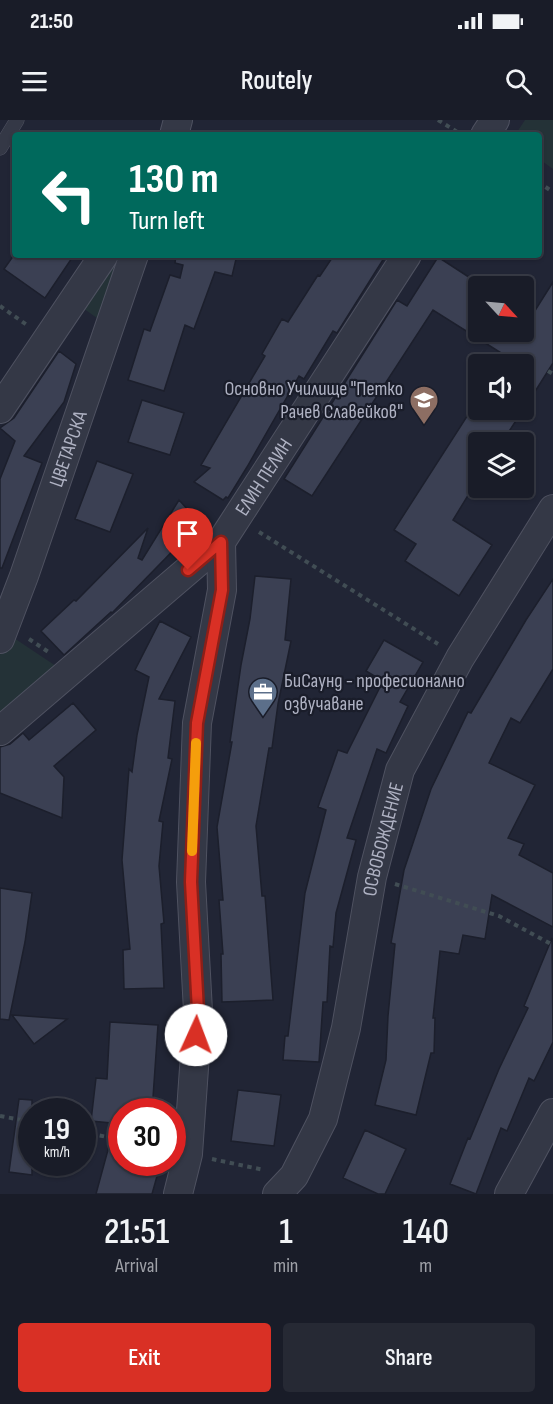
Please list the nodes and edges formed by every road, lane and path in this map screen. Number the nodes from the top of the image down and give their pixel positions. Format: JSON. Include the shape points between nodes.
{"nodes":[{"id":1,"x":17,"y":120,"type":"edge"},
{"id":2,"x":438,"y":120,"type":"edge"},
{"id":3,"x":457,"y":132,"type":"edge"},
{"id":4,"x":0,"y":148,"type":"edge"},
{"id":5,"x":102,"y":258,"type":"edge"},
{"id":6,"x":133,"y":258,"type":"edge"},
{"id":7,"x":404,"y":258,"type":"edge"},
{"id":8,"x":548,"y":371,"type":"dead end"},
{"id":9,"x":553,"y":374,"type":"edge"},
{"id":10,"x":0,"y":409,"type":"edge"},
{"id":11,"x":553,"y":509,"type":"edge"},
{"id":12,"x":236,"y":517,"type":"junction"},
{"id":13,"x":221,"y":542,"type":"junction"},
{"id":14,"x":3,"y":631,"type":"edge"},
{"id":15,"x":460,"y":658,"type":"junction"},
{"id":16,"x":72,"y":669,"type":"junction"},
{"id":17,"x":0,"y":730,"type":"edge"},
{"id":18,"x":372,"y":877,"type":"junction"},
{"id":19,"x":553,"y":945,"type":"edge"},
{"id":20,"x":553,"y":1113,"type":"edge"},
{"id":21,"x":0,"y":1116,"type":"edge"},
{"id":22,"x":18,"y":1119,"type":"edge"},
{"id":23,"x":188,"y":1154,"type":"junction"},
{"id":24,"x":286,"y":1185,"type":"edge"},
{"id":25,"x":178,"y":1194,"type":"edge"},
{"id":26,"x":509,"y":1194,"type":"edge"}],
"edges":[{"from":1,"to":4,"type":"lane"},
{"from":2,"to":3,"type":"path"},
{"from":5,"to":10,"type":"street"},
{"from":6,"to":14,"type":"street","name":"ЦВЕТАРСКА"},
{"from":7,"to":12,"type":"street","name":"ЕЛИН ПЕЛИН"},
{"from":8,"to":9,"type":"path"},
{"from":11,"to":15,"type":"street","name":"ОСВОБОЖДЕНИЕ"},
{"from":12,"to":13,"type":"street","name":"ЕЛИН ПЕЛИН"},
{"from":12,"to":15,"type":"path"},
{"from":13,"to":16,"type":"street"},
{"from":13,"to":23,"type":"street","via":[[222,590],[197,723],[191,882],[198,1011]]},
{"from":14,"to":16,"type":"path"},
{"from":15,"to":18,"type":"street","name":"ОСВОБОЖДЕНИЕ","via":[[400,770]]},
{"from":16,"to":17,"type":"street"},
{"from":18,"to":19,"type":"path","via":[[499,916]]},
{"from":18,"to":24,"type":"street","name":"ОСВОБОЖДЕНИЕ","via":[[346,1028],[323,1119]]},
{"from":20,"to":26,"type":"street"},
{"from":21,"to":22,"type":"path"},
{"from":23,"to":24,"type":"path"},
{"from":23,"to":25,"type":"street"}]}
